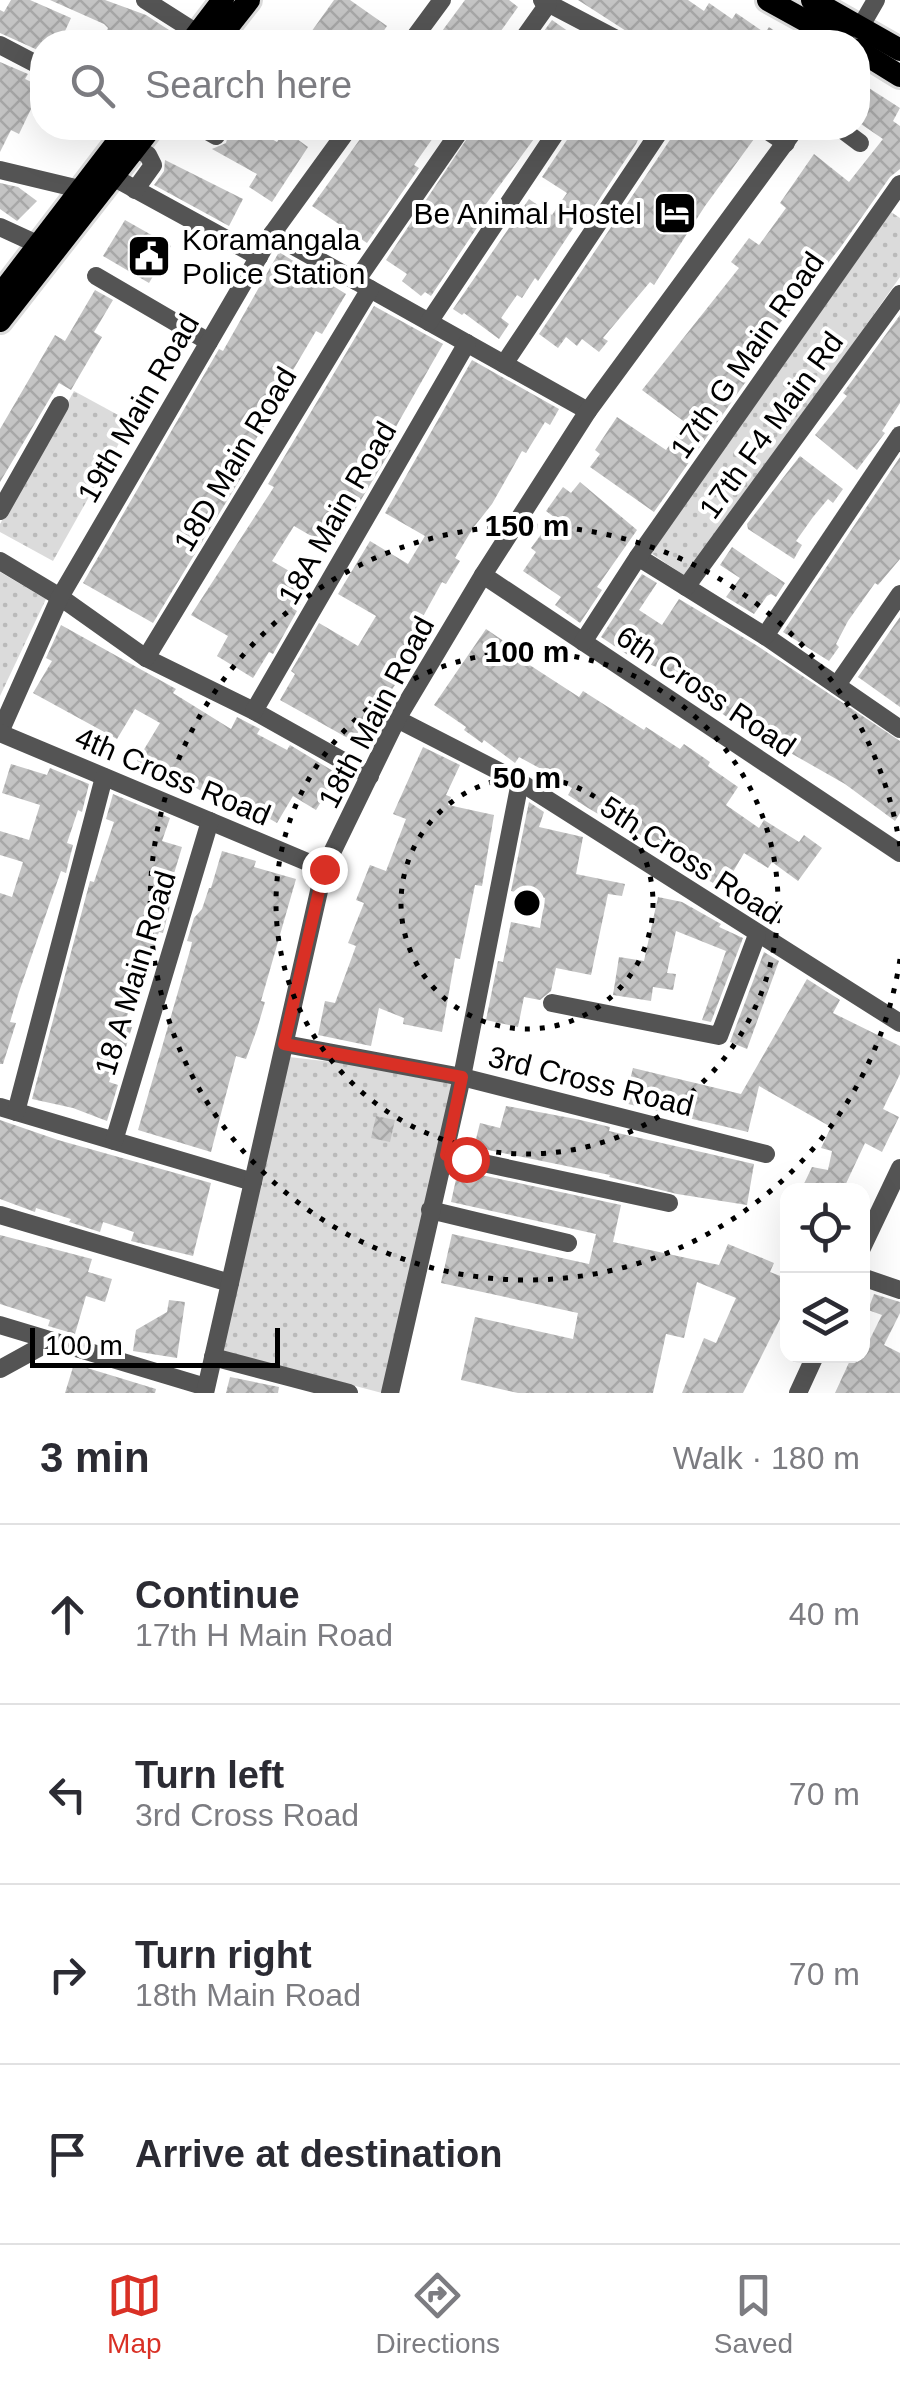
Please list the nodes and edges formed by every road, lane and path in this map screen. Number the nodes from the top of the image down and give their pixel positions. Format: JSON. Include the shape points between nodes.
{"nodes":[{"id":1,"x":145,"y":0,"type":"edge"},
{"id":2,"x":224,"y":0,"type":"edge"},
{"id":3,"x":248,"y":0,"type":"edge"},
{"id":4,"x":442,"y":0,"type":"edge"},
{"id":5,"x":768,"y":0,"type":"edge"},
{"id":6,"x":812,"y":0,"type":"edge"},
{"id":7,"x":876,"y":0,"type":"edge"},
{"id":8,"x":545,"y":2,"type":"edge"},
{"id":9,"x":189,"y":30,"type":"edge"},
{"id":10,"x":209,"y":30,"type":"edge"},
{"id":11,"x":215,"y":30,"type":"edge"},
{"id":12,"x":420,"y":30,"type":"edge"},
{"id":13,"x":528,"y":30,"type":"edge"},
{"id":14,"x":597,"y":30,"type":"edge"},
{"id":15,"x":830,"y":30,"type":"edge"},
{"id":16,"x":842,"y":30,"type":"edge"},
{"id":17,"x":859,"y":30,"type":"edge"},
{"id":18,"x":870,"y":44,"type":"edge"},
{"id":19,"x":0,"y":45,"type":"edge"},
{"id":20,"x":900,"y":50,"type":"edge"},
{"id":21,"x":870,"y":54,"type":"edge"},
{"id":22,"x":30,"y":61,"type":"edge"},
{"id":23,"x":900,"y":76,"type":"edge"},
{"id":24,"x":131,"y":140,"type":"edge"},
{"id":25,"x":131,"y":140,"type":"edge"},
{"id":26,"x":134,"y":140,"type":"edge"},
{"id":27,"x":341,"y":140,"type":"edge"},
{"id":28,"x":454,"y":140,"type":"edge"},
{"id":29,"x":551,"y":140,"type":"edge"},
{"id":30,"x":654,"y":140,"type":"edge"},
{"id":31,"x":787,"y":140,"type":"edge"},
{"id":32,"x":856,"y":140,"type":"edge"},
{"id":33,"x":860,"y":143,"type":"dead end"},
{"id":34,"x":0,"y":170,"type":"edge"},
{"id":35,"x":900,"y":184,"type":"edge"},
{"id":36,"x":98,"y":187,"type":"junction"},
{"id":37,"x":135,"y":190,"type":"junction"},
{"id":38,"x":894,"y":207,"type":"edge"},
{"id":39,"x":0,"y":227,"type":"edge"},
{"id":40,"x":272,"y":234,"type":"junction"},
{"id":41,"x":38,"y":244,"type":"junction"},
{"id":42,"x":259,"y":257,"type":"junction"},
{"id":43,"x":96,"y":276,"type":"dead end"},
{"id":44,"x":363,"y":285,"type":"junction"},
{"id":45,"x":900,"y":294,"type":"edge"},
{"id":46,"x":0,"y":295,"type":"edge"},
{"id":47,"x":0,"y":321,"type":"edge"},
{"id":48,"x":429,"y":322,"type":"junction"},
{"id":49,"x":209,"y":342,"type":"junction"},
{"id":50,"x":467,"y":343,"type":"junction"},
{"id":51,"x":504,"y":364,"type":"junction"},
{"id":52,"x":60,"y":405,"type":"dead end"},
{"id":53,"x":588,"y":411,"type":"junction"},
{"id":54,"x":900,"y":435,"type":"edge"},
{"id":55,"x":0,"y":510,"type":"edge"},
{"id":56,"x":638,"y":557,"type":"junction"},
{"id":57,"x":0,"y":560,"type":"edge"},
{"id":58,"x":483,"y":575,"type":"junction"},
{"id":59,"x":686,"y":587,"type":"junction"},
{"id":60,"x":900,"y":594,"type":"edge"},
{"id":61,"x":60,"y":597,"type":"junction"},
{"id":62,"x":765,"y":636,"type":"junction"},
{"id":63,"x":583,"y":642,"type":"junction"},
{"id":64,"x":146,"y":658,"type":"junction"},
{"id":65,"x":837,"y":685,"type":"junction"},
{"id":66,"x":254,"y":711,"type":"junction"},
{"id":67,"x":398,"y":719,"type":"junction"},
{"id":68,"x":900,"y":729,"type":"edge"},
{"id":69,"x":0,"y":732,"type":"edge"},
{"id":70,"x":104,"y":776,"type":"junction"},
{"id":71,"x":370,"y":776,"type":"junction"},
{"id":72,"x":520,"y":782,"type":"junction"},
{"id":73,"x":210,"y":821,"type":"junction"},
{"id":74,"x":900,"y":852,"type":"edge"},
{"id":75,"x":324,"y":869,"type":"junction"},
{"id":76,"x":757,"y":935,"type":"junction"},
{"id":77,"x":552,"y":1003,"type":"dead end"},
{"id":78,"x":900,"y":1024,"type":"edge"},
{"id":79,"x":284,"y":1044,"type":"junction"},
{"id":80,"x":462,"y":1077,"type":"junction"},
{"id":81,"x":8,"y":1110,"type":"edge"},
{"id":82,"x":114,"y":1141,"type":"junction"},
{"id":83,"x":766,"y":1154,"type":"dead end"},
{"id":84,"x":446,"y":1155,"type":"junction"},
{"id":85,"x":900,"y":1168,"type":"edge"},
{"id":86,"x":253,"y":1182,"type":"junction"},
{"id":87,"x":669,"y":1203,"type":"dead end"},
{"id":88,"x":430,"y":1210,"type":"junction"},
{"id":89,"x":0,"y":1216,"type":"edge"},
{"id":90,"x":870,"y":1231,"type":"edge"},
{"id":91,"x":568,"y":1243,"type":"dead end"},
{"id":92,"x":870,"y":1280,"type":"edge"},
{"id":93,"x":230,"y":1283,"type":"junction"},
{"id":94,"x":900,"y":1290,"type":"edge"},
{"id":95,"x":0,"y":1325,"type":"edge"},
{"id":96,"x":51,"y":1341,"type":"junction"},
{"id":97,"x":213,"y":1357,"type":"junction"},
{"id":98,"x":812,"y":1363,"type":"edge"},
{"id":99,"x":0,"y":1369,"type":"edge"},
{"id":100,"x":206,"y":1390,"type":"edge"},
{"id":101,"x":350,"y":1393,"type":"edge"},
{"id":102,"x":390,"y":1393,"type":"edge"},
{"id":103,"x":798,"y":1393,"type":"edge"}],
"edges":[{"from":1,"to":9,"type":"street"},
{"from":2,"to":10,"type":"main road"},
{"from":3,"to":11,"type":"main road"},
{"from":4,"to":12,"type":"street"},
{"from":5,"to":15,"type":"main road"},
{"from":6,"to":16,"type":"main road"},
{"from":7,"to":17,"type":"street"},
{"from":8,"to":13,"type":"street"},
{"from":8,"to":14,"type":"street"},
{"from":18,"to":20,"type":"main road"},
{"from":19,"to":22,"type":"street"},
{"from":21,"to":23,"type":"main road"},
{"from":24,"to":36,"type":"main road"},
{"from":25,"to":36,"type":"main road"},
{"from":26,"to":37,"type":"street","via":[[152,165]]},
{"from":27,"to":40,"type":"street","name":"19th Main Road"},
{"from":28,"to":44,"type":"street","name":"18D Main Road"},
{"from":29,"to":48,"type":"street"},
{"from":30,"to":51,"type":"street"},
{"from":31,"to":53,"type":"street","name":"18th Main Road"},
{"from":32,"to":33,"type":"street"},
{"from":34,"to":36,"type":"street"},
{"from":35,"to":38,"type":"street","name":"17th G Main Road"},
{"from":36,"to":37,"type":"street"},
{"from":36,"to":41,"type":"main road"},
{"from":36,"to":47,"type":"main road"},
{"from":37,"to":42,"type":"street"},
{"from":38,"to":56,"type":"street","name":"17th G Main Road"},
{"from":39,"to":41,"type":"street"},
{"from":40,"to":42,"type":"street","name":"19th Main Road"},
{"from":40,"to":44,"type":"street"},
{"from":41,"to":46,"type":"main road"},
{"from":42,"to":49,"type":"street","name":"19th Main Road"},
{"from":43,"to":49,"type":"street"},
{"from":44,"to":48,"type":"street"},
{"from":44,"to":64,"type":"street","name":"18D Main Road"},
{"from":45,"to":59,"type":"street","name":"17th F4 Main Rd"},
{"from":48,"to":50,"type":"street"},
{"from":49,"to":61,"type":"street","name":"19th Main Road"},
{"from":50,"to":51,"type":"street"},
{"from":50,"to":66,"type":"street","name":"18A Main Road"},
{"from":51,"to":53,"type":"street"},
{"from":52,"to":55,"type":"street"},
{"from":53,"to":58,"type":"street","name":"18th Main Road"},
{"from":54,"to":62,"type":"street"},
{"from":56,"to":59,"type":"street"},
{"from":56,"to":63,"type":"street","name":"17th G Main Road"},
{"from":57,"to":61,"type":"street"},
{"from":58,"to":63,"type":"street","name":"6th Cross Road"},
{"from":58,"to":67,"type":"street","name":"18th Main Road"},
{"from":59,"to":62,"type":"street"},
{"from":60,"to":65,"type":"street"},
{"from":61,"to":64,"type":"street"},
{"from":61,"to":69,"type":"street","name":"19th Main Road"},
{"from":62,"to":65,"type":"street"},
{"from":63,"to":74,"type":"street","name":"6th Cross Road"},
{"from":64,"to":66,"type":"street"},
{"from":65,"to":68,"type":"street"},
{"from":66,"to":71,"type":"street"},
{"from":67,"to":71,"type":"street","name":"18th Main Road"},
{"from":67,"to":72,"type":"street","name":"5th Cross Road"},
{"from":69,"to":70,"type":"street","name":"4th Cross Road"},
{"from":70,"to":73,"type":"street","name":"4th Cross Road"},
{"from":70,"to":81,"type":"street"},
{"from":71,"to":75,"type":"street","name":"18th Main Road"},
{"from":72,"to":76,"type":"street","name":"5th Cross Road"},
{"from":72,"to":80,"type":"street"},
{"from":73,"to":75,"type":"street","name":"4th Cross Road"},
{"from":73,"to":82,"type":"street","name":"18 A Main Road"},
{"from":75,"to":79,"type":"street","name":"18th Main Road"},
{"from":76,"to":77,"type":"street","via":[[719,1036]]},
{"from":76,"to":78,"type":"street","name":"5th Cross Road"},
{"from":79,"to":80,"type":"street","name":"3rd Cross Road"},
{"from":79,"to":86,"type":"street","name":"18th Main Road"},
{"from":80,"to":83,"type":"street","name":"3rd Cross Road"},
{"from":80,"to":84,"type":"street"},
{"from":81,"to":82,"type":"street"},
{"from":82,"to":86,"type":"street"},
{"from":84,"to":87,"type":"street"},
{"from":84,"to":88,"type":"street"},
{"from":85,"to":90,"type":"street"},
{"from":86,"to":93,"type":"street","name":"18th Main Road"},
{"from":88,"to":91,"type":"street"},
{"from":88,"to":102,"type":"street"},
{"from":89,"to":93,"type":"street"},
{"from":92,"to":94,"type":"street"},
{"from":93,"to":97,"type":"street","name":"18th Main Road"},
{"from":95,"to":96,"type":"street"},
{"from":96,"to":99,"type":"street"},
{"from":96,"to":100,"type":"street"},
{"from":97,"to":100,"type":"street","name":"18th Main Road"},
{"from":97,"to":101,"type":"street"},
{"from":98,"to":103,"type":"street"}]}
